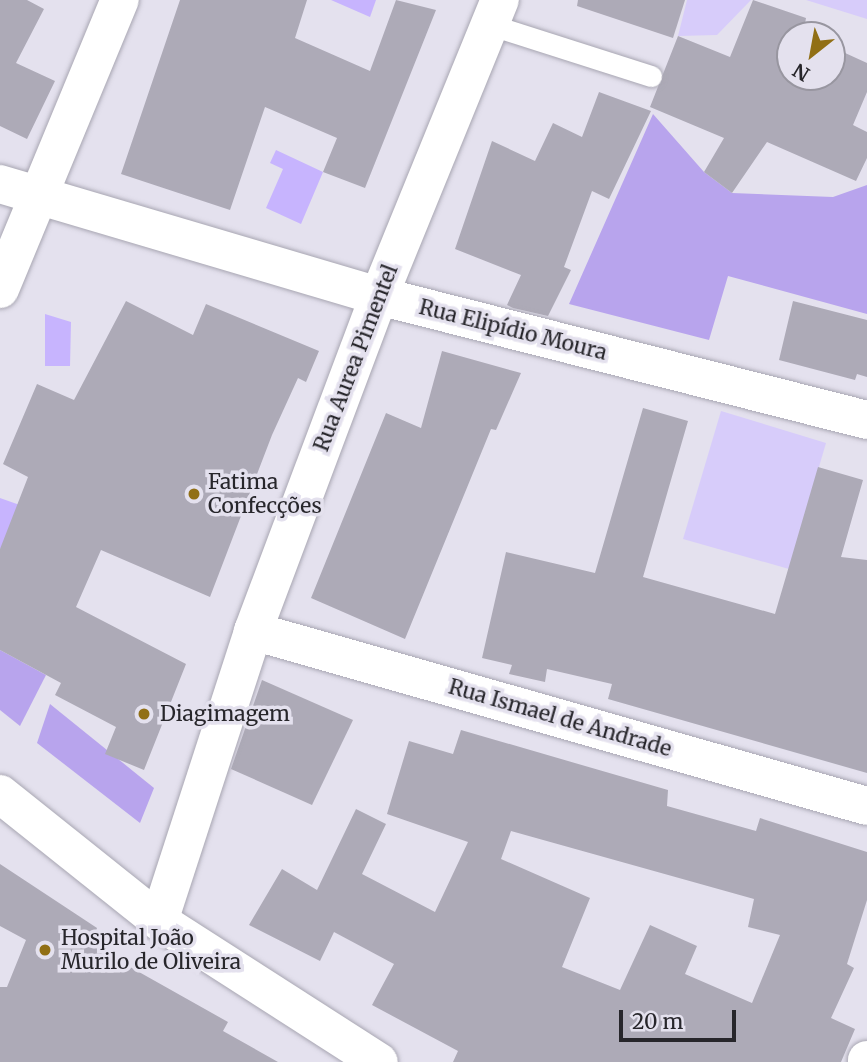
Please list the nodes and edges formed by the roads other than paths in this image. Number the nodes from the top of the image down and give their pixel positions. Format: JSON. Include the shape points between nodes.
{"nodes":[{"id":1,"x":120,"y":0,"type":"edge"},
{"id":2,"x":496,"y":13,"type":"edge"},
{"id":3,"x":651,"y":76,"type":"dead end"},
{"id":4,"x":0,"y":184,"type":"edge"},
{"id":5,"x":42,"y":195,"type":"junction"},
{"id":6,"x":0,"y":289,"type":"edge"},
{"id":7,"x":379,"y":296,"type":"junction"},
{"id":8,"x":867,"y":420,"type":"edge"},
{"id":9,"x":253,"y":631,"type":"junction"},
{"id":10,"x":0,"y":794,"type":"edge"},
{"id":11,"x":867,"y":806,"type":"edge"},
{"id":12,"x":159,"y":921,"type":"junction"},
{"id":13,"x":379,"y":1062,"type":"edge"}],
"edges":[{"from":1,"to":5,"type":"street"},
{"from":2,"to":3,"type":"lane"},
{"from":2,"to":7,"type":"street","name":"Rua Aurea Pimentel"},
{"from":4,"to":5,"type":"street","name":"Rua Elipídio Moura"},
{"from":5,"to":6,"type":"street"},
{"from":5,"to":7,"type":"street","name":"Rua Elipídio Moura"},
{"from":7,"to":8,"type":"street","name":"Rua Elipídio Moura"},
{"from":7,"to":9,"type":"street","name":"Rua Aurea Pimentel"},
{"from":9,"to":11,"type":"street","name":"Rua Ismael de Andrade"},
{"from":9,"to":12,"type":"street","name":"Rua Aurea Pimentel"},
{"from":10,"to":12,"type":"street"},
{"from":12,"to":13,"type":"street"}]}
